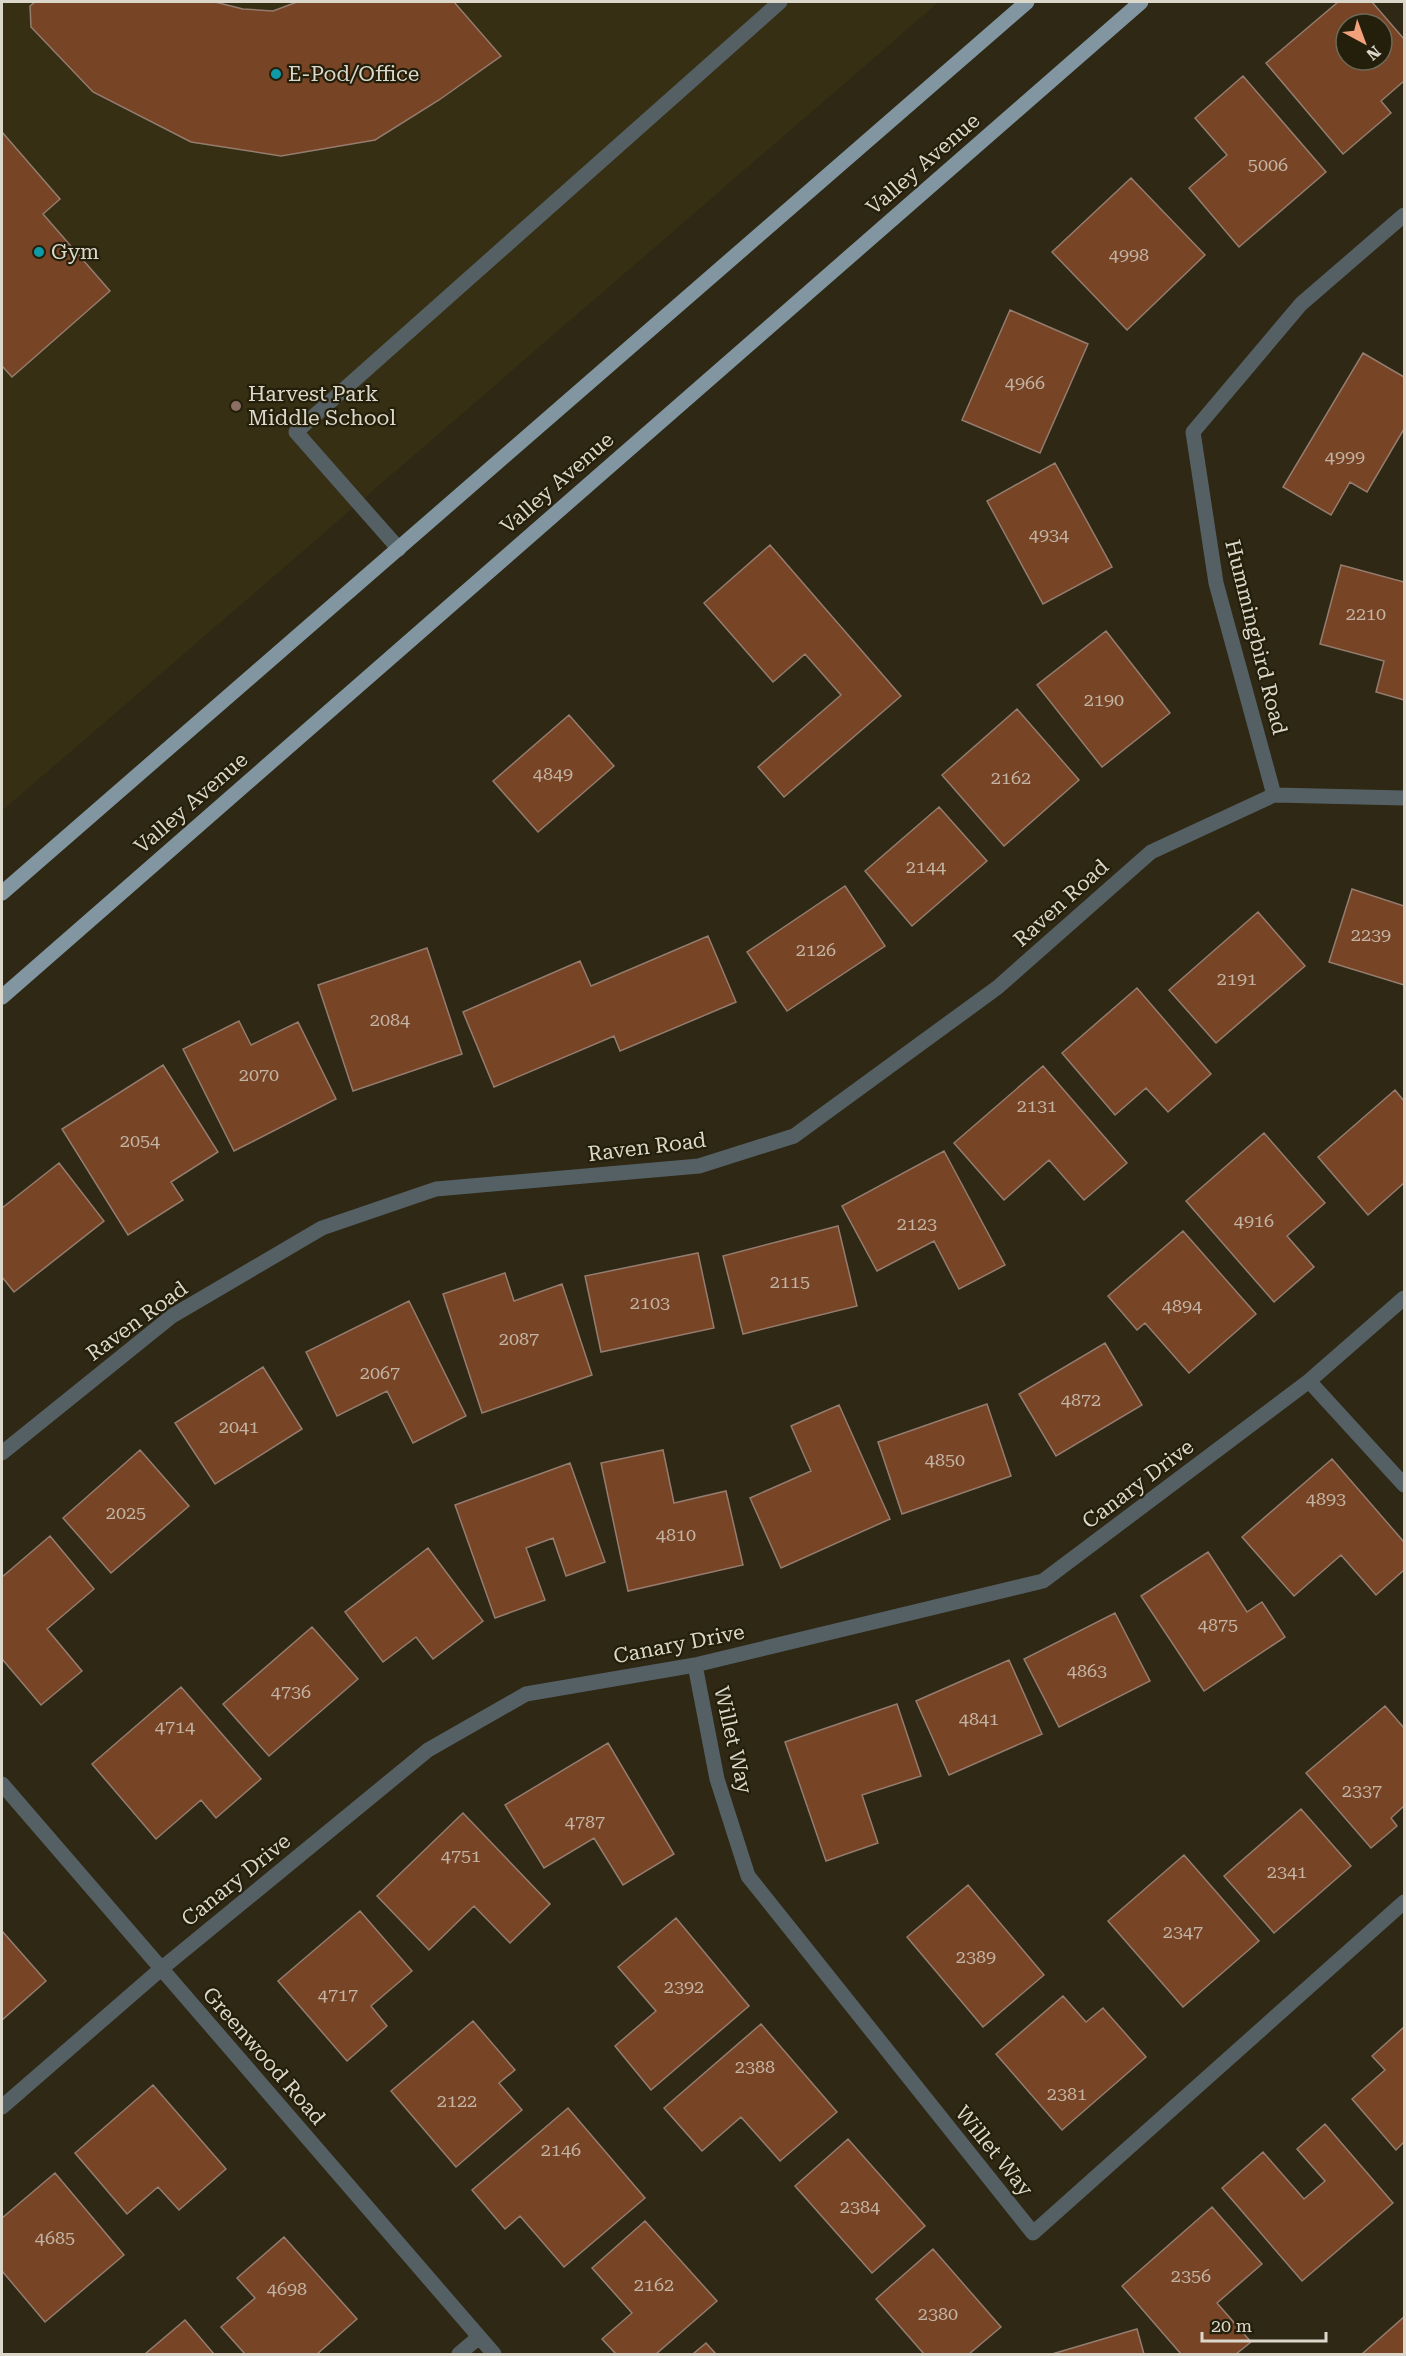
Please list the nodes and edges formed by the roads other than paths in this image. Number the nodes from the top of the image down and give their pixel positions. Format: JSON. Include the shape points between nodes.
{"nodes":[{"id":1,"x":780,"y":2,"type":"edge"},
{"id":2,"x":1028,"y":2,"type":"edge"},
{"id":3,"x":1141,"y":2,"type":"edge"},
{"id":4,"x":1404,"y":215,"type":"edge"},
{"id":5,"x":399,"y":549,"type":"junction"},
{"id":6,"x":1274,"y":795,"type":"junction"},
{"id":7,"x":1404,"y":798,"type":"edge"},
{"id":8,"x":2,"y":893,"type":"edge"},
{"id":9,"x":2,"y":997,"type":"edge"},
{"id":10,"x":1404,"y":1298,"type":"edge"},
{"id":11,"x":1309,"y":1382,"type":"junction"},
{"id":12,"x":2,"y":1453,"type":"edge"},
{"id":13,"x":1404,"y":1485,"type":"edge"},
{"id":14,"x":695,"y":1665,"type":"junction"},
{"id":15,"x":2,"y":1784,"type":"edge"},
{"id":16,"x":1404,"y":1902,"type":"edge"},
{"id":17,"x":161,"y":1969,"type":"junction"},
{"id":18,"x":2,"y":2107,"type":"edge"},
{"id":19,"x":479,"y":2337,"type":"junction"},
{"id":20,"x":459,"y":2355,"type":"edge"},
{"id":21,"x":494,"y":2355,"type":"edge"}],
"edges":[{"from":1,"to":5,"type":"street","via":[[296,432]]},
{"from":2,"to":5,"type":"main road"},
{"from":3,"to":9,"type":"main road","name":"Valley Avenue"},
{"from":4,"to":6,"type":"street","name":"Hummingbird Road","via":[[1300,304],[1193,432],[1216,583]]},
{"from":5,"to":8,"type":"main road"},
{"from":6,"to":7,"type":"street","name":"Raven Road"},
{"from":6,"to":12,"type":"street","name":"Raven Road","via":[[1151,852],[998,987],[794,1136],[699,1166],[436,1189],[322,1228],[172,1316]]},
{"from":10,"to":11,"type":"street","name":"Canary Drive"},
{"from":11,"to":13,"type":"street"},
{"from":11,"to":14,"type":"street","name":"Canary Drive","via":[[1043,1581]]},
{"from":14,"to":16,"type":"street","name":"Willet Way","via":[[717,1779],[748,1876],[1033,2233]]},
{"from":14,"to":17,"type":"street","name":"Canary Drive","via":[[526,1694],[428,1750]]},
{"from":15,"to":17,"type":"street","name":"Greenwood Road"},
{"from":17,"to":18,"type":"street","name":"Canary Drive"},
{"from":17,"to":19,"type":"street","name":"Greenwood Road"},
{"from":19,"to":20,"type":"street"},
{"from":19,"to":21,"type":"street","name":"Greenwood Road"}]}
